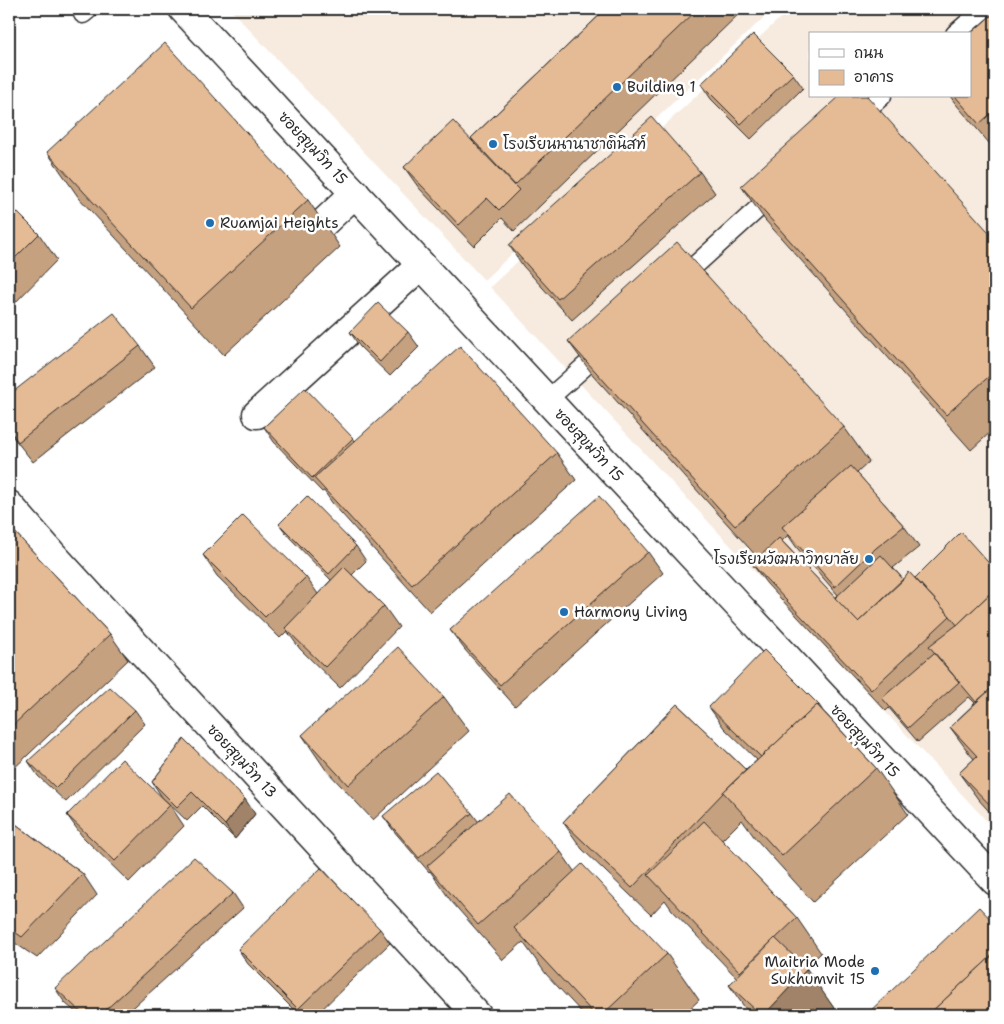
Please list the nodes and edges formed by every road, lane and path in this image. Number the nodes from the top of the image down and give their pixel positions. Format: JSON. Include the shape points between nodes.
{"nodes":[{"id":1,"x":984,"y":9,"type":"edge"},
{"id":2,"x":194,"y":13,"type":"edge"},
{"id":3,"x":957,"y":32,"type":"edge"},
{"id":4,"x":880,"y":98,"type":"edge"},
{"id":5,"x":846,"y":128,"type":"edge"},
{"id":6,"x":789,"y":180,"type":"edge"},
{"id":7,"x":355,"y":193,"type":"junction"},
{"id":8,"x":292,"y":253,"type":"edge"},
{"id":9,"x":421,"y":265,"type":"junction"},
{"id":10,"x":666,"y":292,"type":"edge"},
{"id":11,"x":615,"y":339,"type":"edge"},
{"id":12,"x":548,"y":400,"type":"junction"},
{"id":13,"x":257,"y":414,"type":"dead end"},
{"id":14,"x":9,"y":506,"type":"edge"},
{"id":15,"x":995,"y":881,"type":"edge"},
{"id":16,"x":477,"y":1015,"type":"edge"}],
"edges":[{"from":1,"to":3,"type":"lane"},
{"from":2,"to":7,"type":"street","name":"ซอยสุขุมวิท 15"},
{"from":4,"to":5,"type":"lane"},
{"from":6,"to":10,"type":"lane"},
{"from":7,"to":8,"type":"street"},
{"from":7,"to":9,"type":"street","name":"ซอยสุขุมวิท 15"},
{"from":9,"to":12,"type":"street","name":"ซอยสุขุมวิท 15"},
{"from":9,"to":13,"type":"street"},
{"from":11,"to":12,"type":"lane"},
{"from":12,"to":15,"type":"street","name":"ซอยสุขุมวิท 15"},
{"from":14,"to":16,"type":"street","name":"ซอยสุขุมวิท 13"}]}
